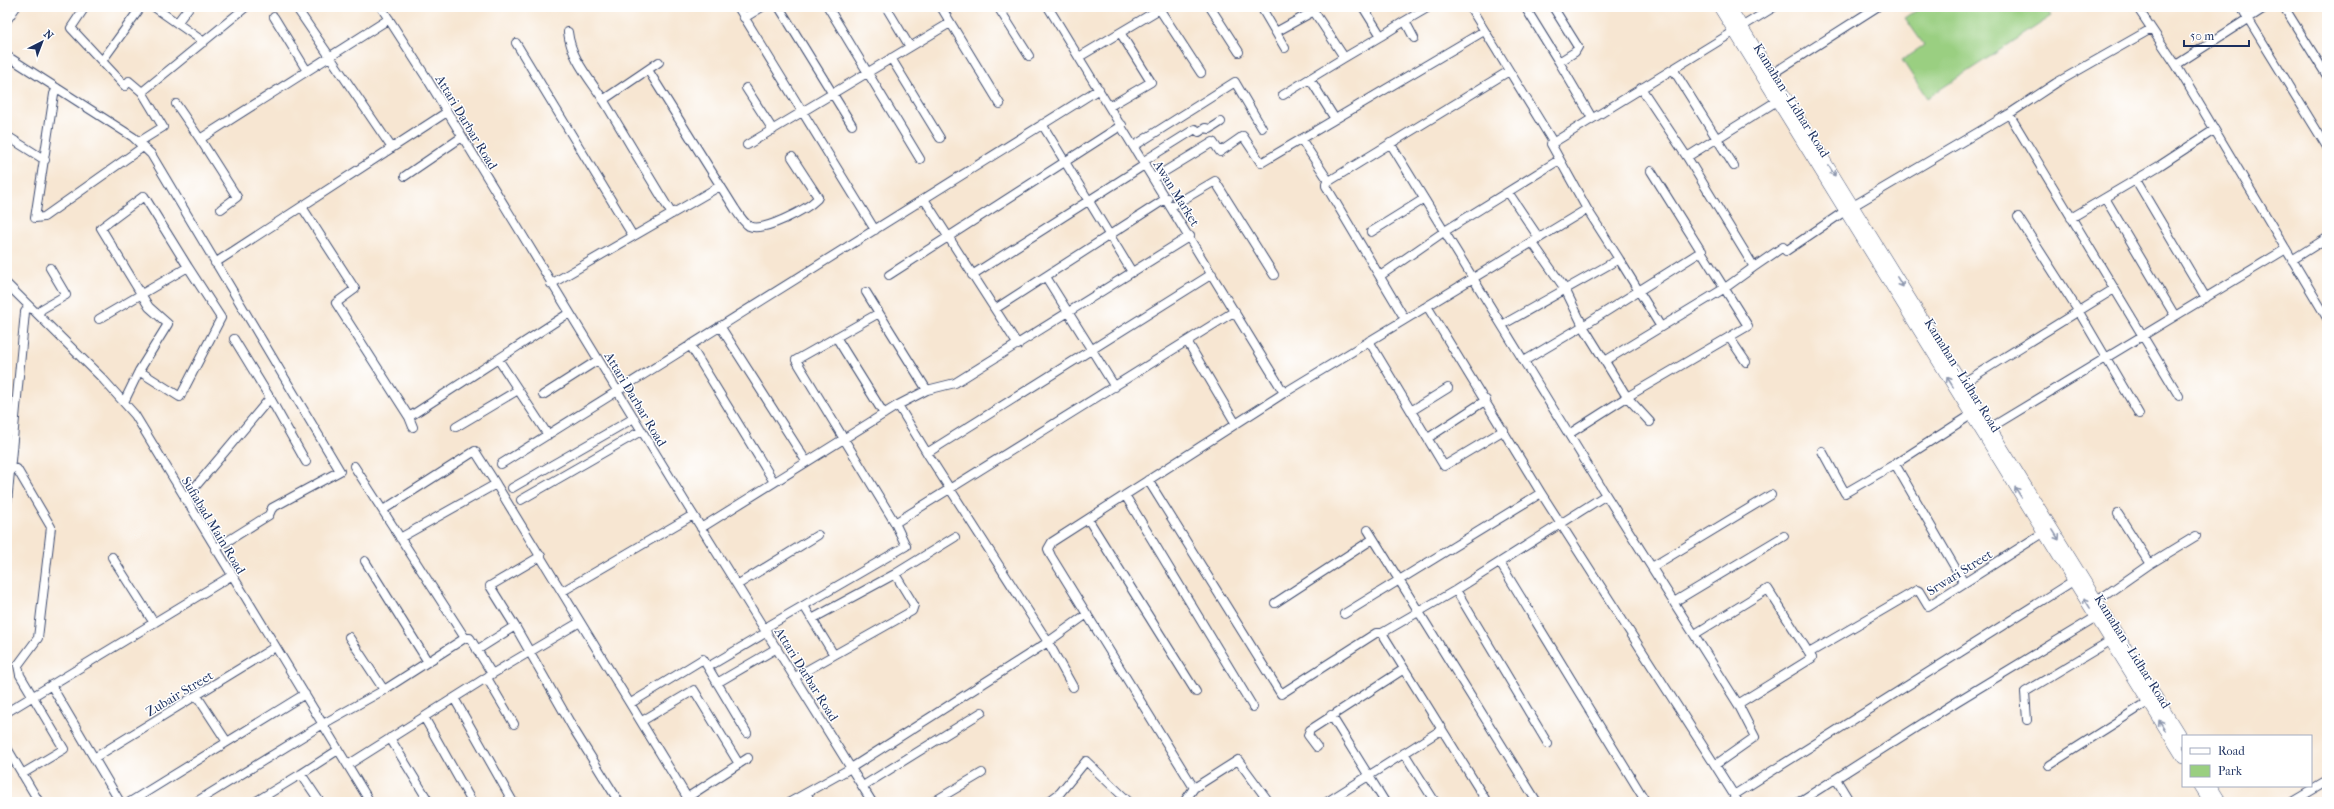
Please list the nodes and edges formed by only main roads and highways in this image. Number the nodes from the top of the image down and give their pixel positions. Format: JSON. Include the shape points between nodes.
{"nodes":[{"id":1,"x":1719,"y":7,"type":"edge"},
{"id":2,"x":1730,"y":7,"type":"edge"},
{"id":3,"x":1738,"y":29,"type":"junction"},
{"id":4,"x":1849,"y":209,"type":"junction"},
{"id":5,"x":2182,"y":738,"type":"edge"},
{"id":6,"x":2182,"y":756,"type":"edge"},
{"id":7,"x":2201,"y":787,"type":"edge"},
{"id":8,"x":2212,"y":787,"type":"edge"},
{"id":9,"x":2210,"y":802,"type":"edge"},
{"id":10,"x":2221,"y":802,"type":"edge"}],
"edges":[{"from":1,"to":3,"type":"main road","name":"Kamahan - Lidhar Road"},
{"from":2,"to":3,"type":"main road","name":"Kamahan - Lidhar Road"},
{"from":3,"to":4,"type":"main road","name":"Kamahan - Lidhar Road","via":[[1777,101]]},
{"from":3,"to":4,"type":"main road","name":"Kamahan - Lidhar Road","one_way":true,"via":[[1772,74]]},
{"from":4,"to":5,"type":"main road","name":"Kamahan - Lidhar Road","one_way":true,"via":[[1963,383]]},
{"from":6,"to":4,"type":"main road","name":"Kamahan - Lidhar Road","one_way":true,"via":[[1971,415]]},
{"from":7,"to":9,"type":"main road"},
{"from":8,"to":10,"type":"main road"}]}
